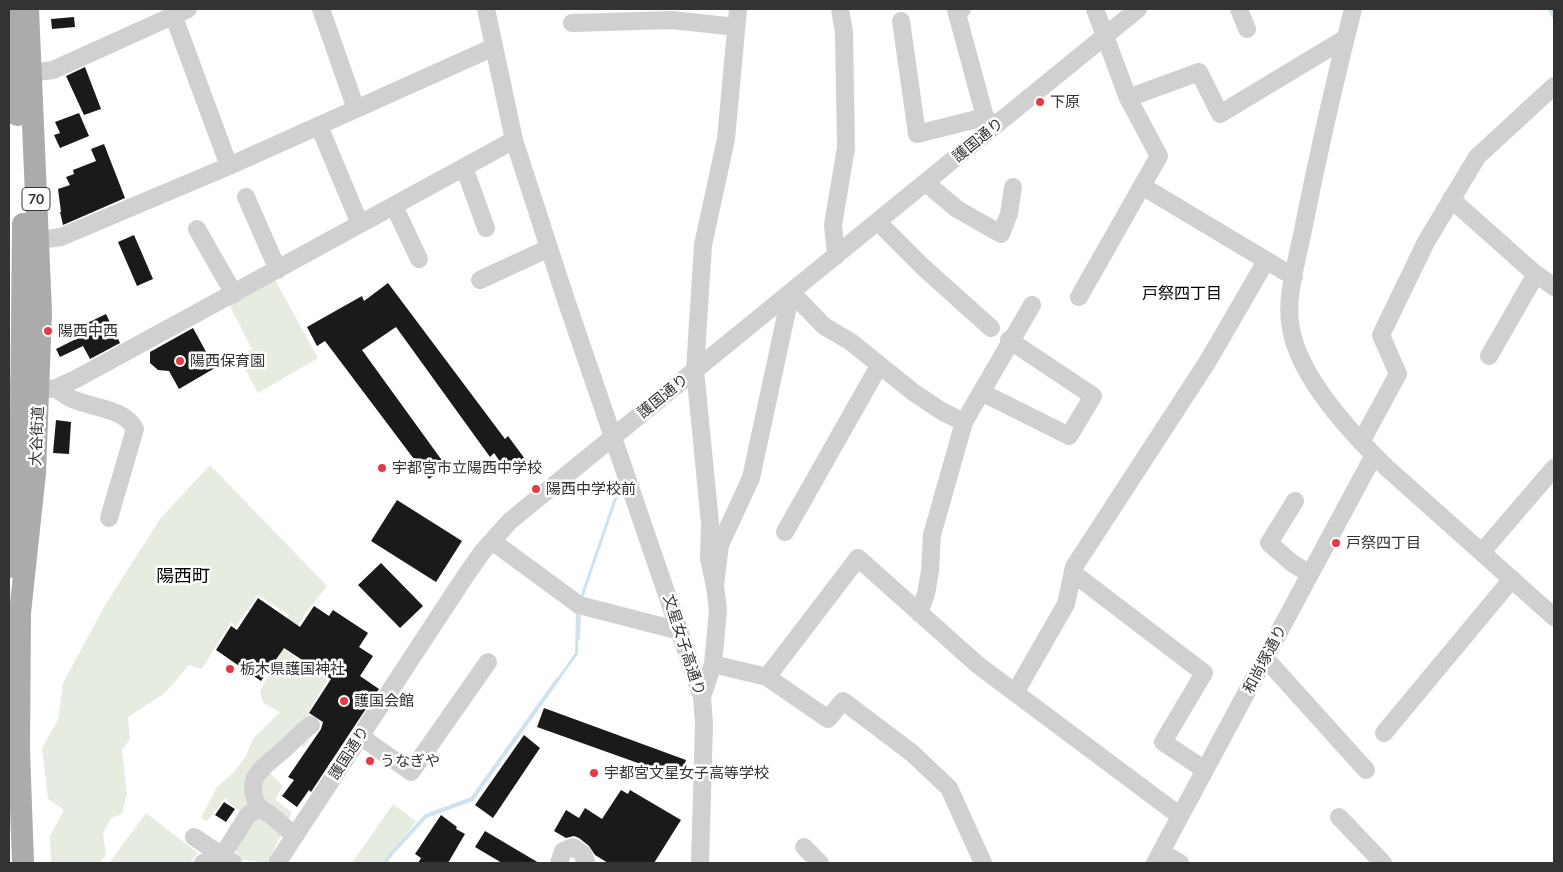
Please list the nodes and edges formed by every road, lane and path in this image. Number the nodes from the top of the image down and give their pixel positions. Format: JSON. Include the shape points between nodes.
{"nodes":[{"id":1,"x":10,"y":9,"type":"edge"},
{"id":2,"x":28,"y":9,"type":"edge"},
{"id":3,"x":321,"y":9,"type":"edge"},
{"id":4,"x":486,"y":9,"type":"edge"},
{"id":5,"x":738,"y":9,"type":"edge"},
{"id":6,"x":840,"y":9,"type":"edge"},
{"id":7,"x":962,"y":9,"type":"edge"},
{"id":8,"x":1095,"y":9,"type":"edge"},
{"id":9,"x":1138,"y":9,"type":"edge"},
{"id":10,"x":1239,"y":9,"type":"edge"},
{"id":11,"x":1353,"y":9,"type":"edge"},
{"id":12,"x":177,"y":11,"type":"edge"},
{"id":13,"x":901,"y":22,"type":"dead end"},
{"id":14,"x":572,"y":23,"type":"dead end"},
{"id":15,"x":736,"y":27,"type":"junction"},
{"id":16,"x":1247,"y":29,"type":"dead end"},
{"id":17,"x":1105,"y":36,"type":"junction"},
{"id":18,"x":1346,"y":38,"type":"junction"},
{"id":19,"x":494,"y":47,"type":"junction"},
{"id":20,"x":31,"y":73,"type":"junction"},
{"id":21,"x":1554,"y":86,"type":"edge"},
{"id":22,"x":1128,"y":98,"type":"junction"},
{"id":23,"x":356,"y":109,"type":"junction"},
{"id":24,"x":990,"y":121,"type":"junction"},
{"id":25,"x":319,"y":126,"type":"junction"},
{"id":26,"x":514,"y":140,"type":"junction"},
{"id":27,"x":229,"y":166,"type":"junction"},
{"id":28,"x":464,"y":167,"type":"junction"},
{"id":29,"x":926,"y":183,"type":"junction"},
{"id":30,"x":1142,"y":186,"type":"junction"},
{"id":31,"x":1013,"y":187,"type":"dead end"},
{"id":32,"x":246,"y":197,"type":"dead end"},
{"id":33,"x":1451,"y":199,"type":"junction"},
{"id":34,"x":394,"y":206,"type":"junction"},
{"id":35,"x":878,"y":222,"type":"junction"},
{"id":36,"x":360,"y":224,"type":"junction"},
{"id":37,"x":486,"y":228,"type":"dead end"},
{"id":38,"x":196,"y":229,"type":"dead end"},
{"id":39,"x":39,"y":240,"type":"junction"},
{"id":40,"x":549,"y":248,"type":"junction"},
{"id":41,"x":836,"y":256,"type":"junction"},
{"id":42,"x":420,"y":259,"type":"dead end"},
{"id":43,"x":1266,"y":261,"type":"junction"},
{"id":44,"x":278,"y":270,"type":"junction"},
{"id":45,"x":1536,"y":274,"type":"junction"},
{"id":46,"x":1294,"y":277,"type":"junction"},
{"id":47,"x":480,"y":280,"type":"dead end"},
{"id":48,"x":1554,"y":287,"type":"edge"},
{"id":49,"x":791,"y":292,"type":"junction"},
{"id":50,"x":234,"y":294,"type":"junction"},
{"id":51,"x":1080,"y":297,"type":"dead end"},
{"id":52,"x":1032,"y":305,"type":"dead end"},
{"id":53,"x":991,"y":328,"type":"dead end"},
{"id":54,"x":1009,"y":340,"type":"junction"},
{"id":55,"x":1489,"y":356,"type":"dead end"},
{"id":56,"x":879,"y":366,"type":"junction"},
{"id":57,"x":695,"y":370,"type":"junction"},
{"id":58,"x":32,"y":388,"type":"edge"},
{"id":59,"x":982,"y":393,"type":"junction"},
{"id":60,"x":964,"y":422,"type":"junction"},
{"id":61,"x":614,"y":436,"type":"junction"},
{"id":62,"x":1361,"y":442,"type":"junction"},
{"id":63,"x":1374,"y":455,"type":"junction"},
{"id":64,"x":1554,"y":468,"type":"edge"},
{"id":65,"x":1295,"y":501,"type":"dead end"},
{"id":66,"x":109,"y":518,"type":"dead end"},
{"id":67,"x":784,"y":532,"type":"dead end"},
{"id":68,"x":492,"y":541,"type":"junction"},
{"id":69,"x":1482,"y":552,"type":"junction"},
{"id":70,"x":1073,"y":573,"type":"junction"},
{"id":71,"x":9,"y":574,"type":"edge"},
{"id":72,"x":1310,"y":574,"type":"junction"},
{"id":73,"x":1512,"y":579,"type":"junction"},
{"id":74,"x":714,"y":586,"type":"junction"},
{"id":75,"x":1552,"y":609,"type":"edge"},
{"id":76,"x":919,"y":613,"type":"junction"},
{"id":77,"x":680,"y":631,"type":"junction"},
{"id":78,"x":1265,"y":658,"type":"junction"},
{"id":79,"x":488,"y":662,"type":"dead end"},
{"id":80,"x":713,"y":664,"type":"junction"},
{"id":81,"x":767,"y":677,"type":"junction"},
{"id":82,"x":1014,"y":693,"type":"junction"},
{"id":83,"x":702,"y":697,"type":"junction"},
{"id":84,"x":311,"y":725,"type":"dead end"},
{"id":85,"x":1384,"y":733,"type":"dead end"},
{"id":86,"x":360,"y":736,"type":"junction"},
{"id":87,"x":1205,"y":770,"type":"junction"},
{"id":88,"x":1366,"y":770,"type":"dead end"},
{"id":89,"x":14,"y":780,"type":"edge"},
{"id":90,"x":259,"y":808,"type":"junction"},
{"id":91,"x":1180,"y":816,"type":"junction"},
{"id":92,"x":1339,"y":817,"type":"dead end"},
{"id":93,"x":295,"y":836,"type":"junction"},
{"id":94,"x":194,"y":837,"type":"dead end"},
{"id":95,"x":804,"y":847,"type":"dead end"},
{"id":96,"x":1158,"y":858,"type":"edge"},
{"id":97,"x":228,"y":860,"type":"edge"},
{"id":98,"x":24,"y":863,"type":"edge"},
{"id":99,"x":203,"y":863,"type":"edge"},
{"id":100,"x":277,"y":863,"type":"edge"},
{"id":101,"x":559,"y":863,"type":"edge"},
{"id":102,"x":584,"y":863,"type":"edge"},
{"id":103,"x":700,"y":863,"type":"edge"},
{"id":104,"x":820,"y":863,"type":"edge"},
{"id":105,"x":983,"y":863,"type":"edge"},
{"id":106,"x":1180,"y":863,"type":"edge"},
{"id":107,"x":1383,"y":863,"type":"edge"}],
"edges":[{"from":1,"to":58,"type":"main road","name":"大谷街道","number":"70"},
{"from":2,"to":20,"type":"main road","name":"大谷街道","number":"70"},
{"from":3,"to":23,"type":"street"},
{"from":4,"to":19,"type":"street","name":"文星女子高通り"},
{"from":5,"to":15,"type":"street"},
{"from":6,"to":41,"type":"street","via":[[844,32],[846,148],[833,225]]},
{"from":7,"to":24,"type":"street","via":[[956,10]]},
{"from":8,"to":17,"type":"street"},
{"from":9,"to":17,"type":"street","name":"護国通り"},
{"from":10,"to":16,"type":"street"},
{"from":11,"to":18,"type":"street"},
{"from":12,"to":20,"type":"street","via":[[53,70]]},
{"from":12,"to":27,"type":"street"},
{"from":13,"to":24,"type":"street","via":[[917,134]]},
{"from":14,"to":15,"type":"street","via":[[672,20]]},
{"from":15,"to":57,"type":"street","via":[[726,139],[703,245]]},
{"from":17,"to":22,"type":"street"},
{"from":17,"to":24,"type":"street","name":"護国通り"},
{"from":18,"to":22,"type":"street","via":[[1220,114],[1199,72]]},
{"from":18,"to":46,"type":"street"},
{"from":19,"to":23,"type":"street"},
{"from":19,"to":26,"type":"street","name":"文星女子高通り"},
{"from":20,"to":39,"type":"main road","name":"大谷街道","number":"70"},
{"from":21,"to":33,"type":"street","via":[[1477,157]]},
{"from":22,"to":30,"type":"street","via":[[1159,156]]},
{"from":23,"to":25,"type":"street"},
{"from":24,"to":29,"type":"street","name":"護国通り"},
{"from":25,"to":27,"type":"street"},
{"from":25,"to":36,"type":"street"},
{"from":26,"to":28,"type":"street"},
{"from":26,"to":40,"type":"street","name":"文星女子高通り"},
{"from":27,"to":39,"type":"street","via":[[61,237]]},
{"from":28,"to":34,"type":"street"},
{"from":28,"to":37,"type":"street"},
{"from":29,"to":31,"type":"street","via":[[957,209],[1001,234],[1009,214]]},
{"from":29,"to":35,"type":"street","name":"護国通り"},
{"from":30,"to":43,"type":"street"},
{"from":30,"to":51,"type":"street"},
{"from":32,"to":44,"type":"street"},
{"from":33,"to":45,"type":"street"},
{"from":33,"to":62,"type":"street","via":[[1384,324],[1380,335],[1398,374]]},
{"from":34,"to":36,"type":"street"},
{"from":34,"to":42,"type":"street"},
{"from":35,"to":41,"type":"street","name":"護国通り"},
{"from":35,"to":53,"type":"street","via":[[922,267]]},
{"from":36,"to":44,"type":"street"},
{"from":38,"to":50,"type":"street"},
{"from":39,"to":58,"type":"main road","name":"大谷街道","number":"70","via":[[41,312]]},
{"from":40,"to":47,"type":"street"},
{"from":40,"to":61,"type":"street","name":"文星女子高通り"},
{"from":41,"to":49,"type":"street","name":"護国通り"},
{"from":43,"to":46,"type":"street"},
{"from":43,"to":70,"type":"street","via":[[1208,361],[1074,566]]},
{"from":44,"to":50,"type":"street"},
{"from":45,"to":48,"type":"street"},
{"from":45,"to":55,"type":"street"},
{"from":46,"to":62,"type":"street","via":[[1290,316],[1294,341],[1304,365],[1324,396]]},
{"from":49,"to":56,"type":"street","via":[[824,326],[851,342]]},
{"from":49,"to":57,"type":"street","name":"護国通り"},
{"from":49,"to":74,"type":"street","via":[[751,478],[720,545]]},
{"from":50,"to":58,"type":"street"},
{"from":52,"to":54,"type":"street"},
{"from":54,"to":59,"type":"street"},
{"from":54,"to":59,"type":"street","via":[[1093,396],[1069,436]]},
{"from":56,"to":60,"type":"street","via":[[943,412]]},
{"from":56,"to":67,"type":"street"},
{"from":57,"to":61,"type":"street","name":"護国通り"},
{"from":57,"to":74,"type":"street","via":[[710,523],[709,559]]},
{"from":58,"to":66,"type":"street","via":[[68,396],[128,418],[135,429]]},
{"from":58,"to":71,"type":"main road","name":"大谷街道","number":"70","via":[[20,449]]},
{"from":58,"to":89,"type":"main road","name":"大谷街道","number":"70","via":[[36,473],[20,613]]},
{"from":59,"to":60,"type":"street"},
{"from":60,"to":76,"type":"street","via":[[932,535],[929,579]]},
{"from":61,"to":68,"type":"street","name":"護国通り","via":[[510,521]]},
{"from":61,"to":77,"type":"street","name":"文星女子高通り"},
{"from":62,"to":63,"type":"street"},
{"from":63,"to":69,"type":"street"},
{"from":63,"to":72,"type":"street","name":"和尚塚通り"},
{"from":64,"to":69,"type":"street"},
{"from":65,"to":72,"type":"street","via":[[1268,543]]},
{"from":68,"to":77,"type":"street","via":[[579,605]]},
{"from":68,"to":86,"type":"street","name":"護国通り"},
{"from":69,"to":73,"type":"street"},
{"from":70,"to":82,"type":"street","via":[[1066,604]]},
{"from":70,"to":87,"type":"street","via":[[1204,673],[1163,742]]},
{"from":72,"to":78,"type":"street","name":"和尚塚通り"},
{"from":73,"to":75,"type":"street"},
{"from":73,"to":85,"type":"street"},
{"from":74,"to":80,"type":"street","via":[[718,610]]},
{"from":76,"to":81,"type":"street","via":[[858,558]]},
{"from":76,"to":82,"type":"street"},
{"from":77,"to":83,"type":"street","name":"文星女子高通り"},
{"from":78,"to":87,"type":"street","name":"和尚塚通り"},
{"from":78,"to":88,"type":"street"},
{"from":79,"to":86,"type":"street","via":[[411,772]]},
{"from":80,"to":81,"type":"street"},
{"from":80,"to":83,"type":"street"},
{"from":81,"to":105,"type":"street","via":[[828,719],[843,701],[933,771],[950,788]]},
{"from":82,"to":91,"type":"street"},
{"from":83,"to":103,"type":"street","name":"文星女子高通り"},
{"from":84,"to":90,"type":"street","via":[[298,733],[258,772],[252,784]]},
{"from":86,"to":93,"type":"street","name":"護国通り"},
{"from":87,"to":91,"type":"street","name":"和尚塚通り"},
{"from":89,"to":98,"type":"main road","name":"大谷街道","number":"70"},
{"from":90,"to":93,"type":"street"},
{"from":90,"to":97,"type":"street","via":[[248,815]]},
{"from":91,"to":96,"type":"street","name":"和尚塚通り"},
{"from":92,"to":107,"type":"street"},
{"from":93,"to":100,"type":"street","name":"護国通り"},
{"from":94,"to":97,"type":"street"},
{"from":95,"to":104,"type":"street"},
{"from":96,"to":106,"type":"street"},
{"from":97,"to":99,"type":"street"},
{"from":101,"to":102,"type":"street","via":[[563,851],[573,847],[584,854]]}]}
